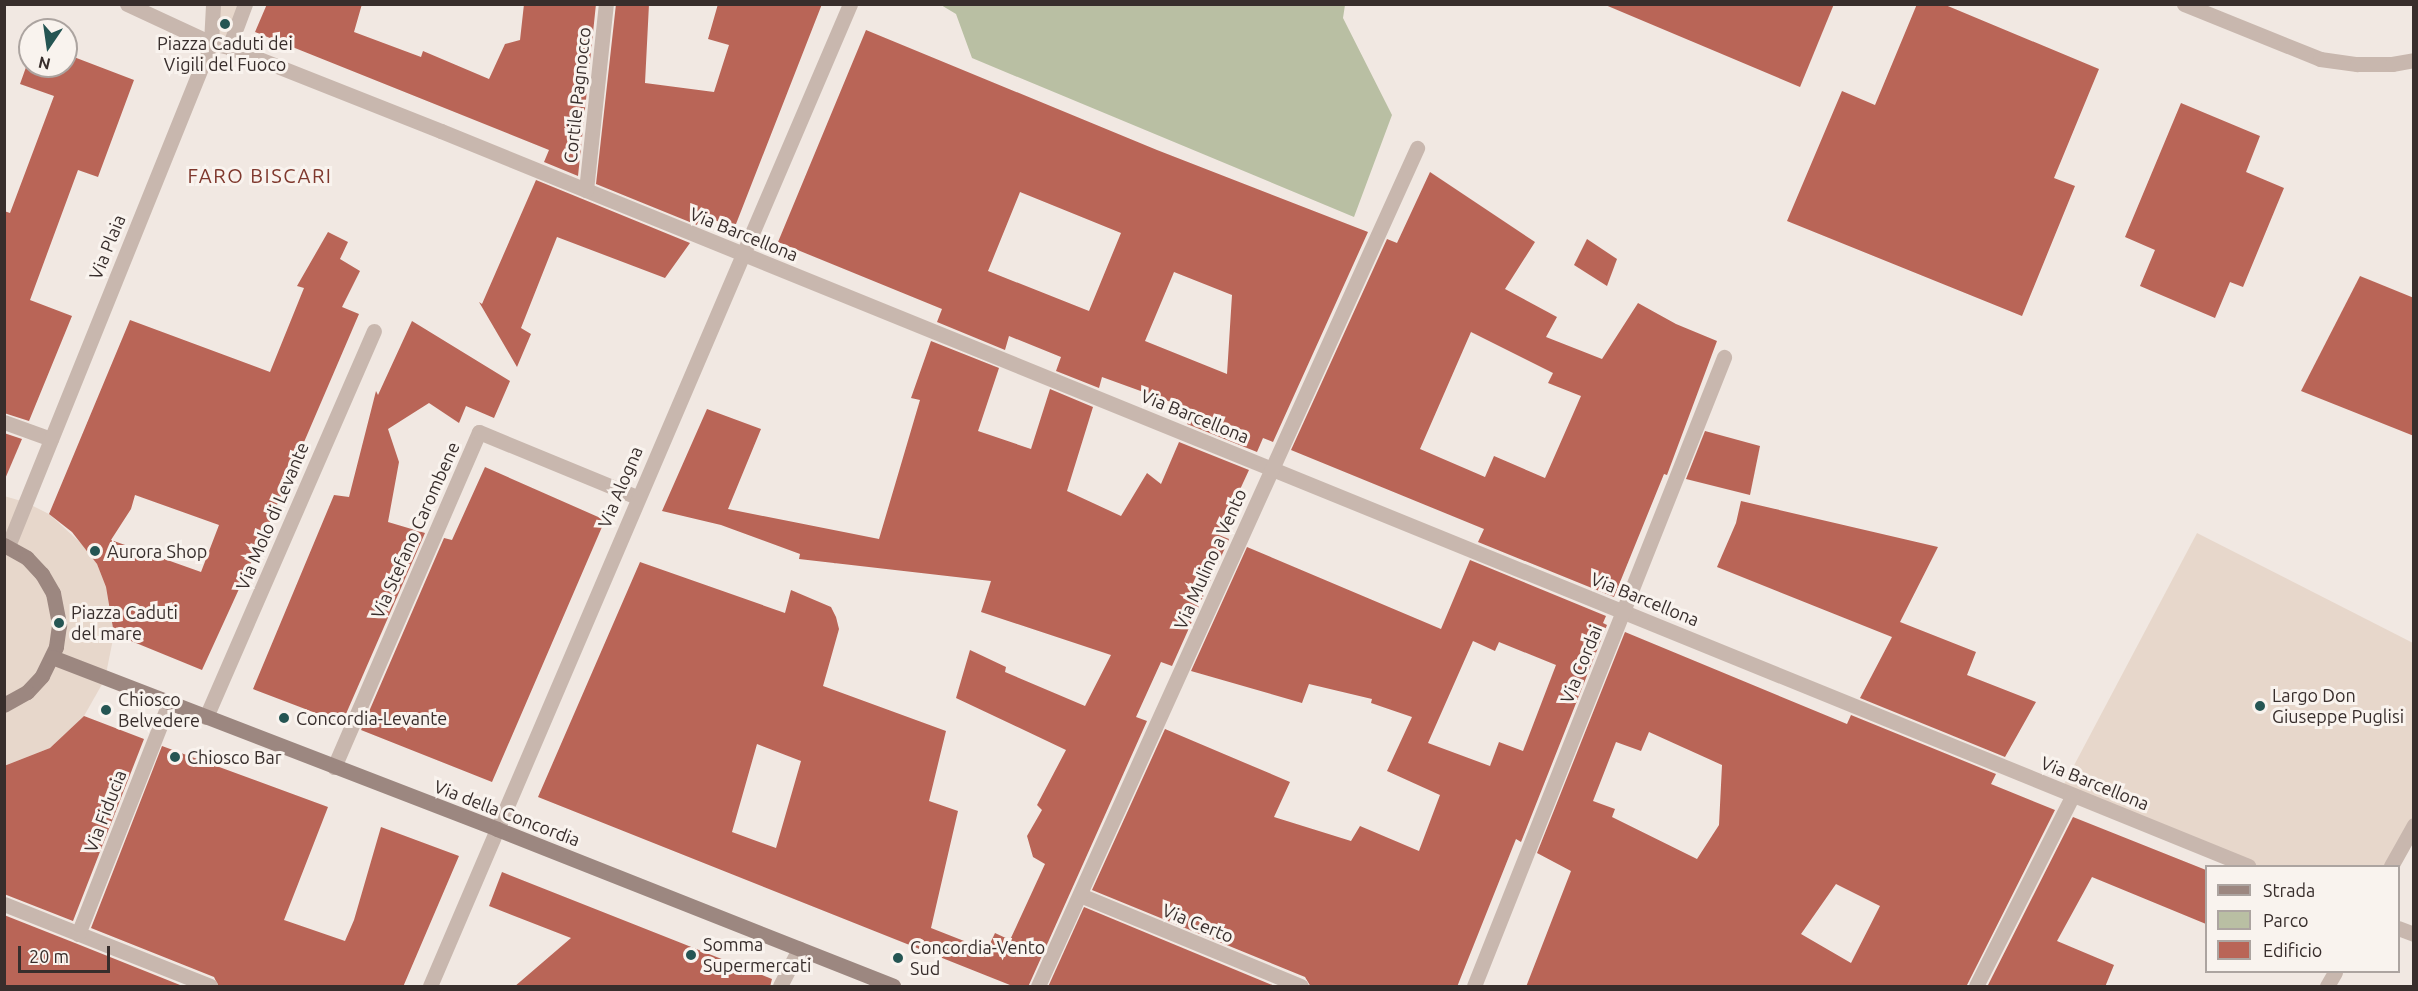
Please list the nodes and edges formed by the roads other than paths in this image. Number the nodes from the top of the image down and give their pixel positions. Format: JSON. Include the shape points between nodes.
{"nodes":[{"id":1,"x":127,"y":4,"type":"edge"},
{"id":2,"x":213,"y":4,"type":"edge"},
{"id":3,"x":245,"y":4,"type":"edge"},
{"id":4,"x":606,"y":4,"type":"edge"},
{"id":5,"x":850,"y":4,"type":"edge"},
{"id":6,"x":2184,"y":4,"type":"edge"},
{"id":7,"x":211,"y":43,"type":"junction"},
{"id":8,"x":229,"y":46,"type":"junction"},
{"id":9,"x":2414,"y":60,"type":"edge"},
{"id":10,"x":1417,"y":148,"type":"dead end"},
{"id":11,"x":586,"y":190,"type":"junction"},
{"id":12,"x":742,"y":254,"type":"junction"},
{"id":13,"x":374,"y":331,"type":"dead end"},
{"id":14,"x":1724,"y":357,"type":"dead end"},
{"id":15,"x":4,"y":422,"type":"edge"},
{"id":16,"x":51,"y":439,"type":"junction"},
{"id":17,"x":1272,"y":468,"type":"junction"},
{"id":18,"x":637,"y":498,"type":"junction"},
{"id":19,"x":6,"y":545,"type":"edge"},
{"id":20,"x":1623,"y":611,"type":"junction"},
{"id":21,"x":52,"y":657,"type":"junction"},
{"id":22,"x":169,"y":703,"type":"junction"},
{"id":23,"x":4,"y":705,"type":"edge"},
{"id":24,"x":207,"y":717,"type":"junction"},
{"id":25,"x":334,"y":766,"type":"junction"},
{"id":26,"x":2073,"y":795,"type":"junction"},
{"id":27,"x":2414,"y":825,"type":"edge"},
{"id":28,"x":497,"y":829,"type":"junction"},
{"id":29,"x":2243,"y":865,"type":"edge"},
{"id":30,"x":2392,"y":865,"type":"edge"},
{"id":31,"x":1080,"y":895,"type":"junction"},
{"id":32,"x":4,"y":904,"type":"edge"},
{"id":33,"x":78,"y":934,"type":"junction"},
{"id":34,"x":799,"y":949,"type":"junction"},
{"id":35,"x":2334,"y":973,"type":"edge"},
{"id":36,"x":210,"y":987,"type":"edge"},
{"id":37,"x":430,"y":987,"type":"edge"},
{"id":38,"x":780,"y":987,"type":"edge"},
{"id":39,"x":893,"y":987,"type":"edge"},
{"id":40,"x":1038,"y":987,"type":"edge"},
{"id":41,"x":1301,"y":987,"type":"edge"},
{"id":42,"x":1474,"y":987,"type":"edge"},
{"id":43,"x":1976,"y":987,"type":"edge"},
{"id":44,"x":2327,"y":987,"type":"edge"}],
"edges":[{"from":1,"to":7,"type":"street","name":"Via Barcellona"},
{"from":2,"to":7,"type":"street","name":"Via Plaia"},
{"from":3,"to":8,"type":"street"},
{"from":4,"to":11,"type":"street","name":"Cortile Pagnocco"},
{"from":5,"to":12,"type":"street","name":"Via Alogna"},
{"from":6,"to":9,"type":"street","via":[[2320,59],[2357,64]]},
{"from":7,"to":8,"type":"street","name":"Via Barcellona"},
{"from":7,"to":16,"type":"street","name":"Via Plaia"},
{"from":8,"to":11,"type":"street","name":"Via Barcellona"},
{"from":10,"to":17,"type":"street","name":"Via Mulino a Vento"},
{"from":11,"to":12,"type":"street","name":"Via Barcellona"},
{"from":12,"to":17,"type":"street","name":"Via Barcellona"},
{"from":12,"to":18,"type":"street","name":"Via Alogna"},
{"from":13,"to":24,"type":"street","name":"Via Molo di Levante"},
{"from":14,"to":20,"type":"street","name":"Via Cordai"},
{"from":15,"to":16,"type":"street"},
{"from":16,"to":19,"type":"street","name":"Via Plaia"},
{"from":17,"to":20,"type":"street","name":"Via Barcellona"},
{"from":17,"to":31,"type":"street","name":"Via Mulino a Vento"},
{"from":18,"to":25,"type":"street","name":"Via Stefano Carombene","via":[[479,432]]},
{"from":18,"to":28,"type":"street","name":"Via Alogna"},
{"from":19,"to":21,"type":"main road","via":[[35,566],[53,593],[59,625]]},
{"from":20,"to":26,"type":"street","name":"Via Barcellona"},
{"from":20,"to":42,"type":"street","name":"Via Cordai"},
{"from":21,"to":22,"type":"main road","name":"Via della Concordia"},
{"from":21,"to":23,"type":"main road","via":[[35,685]]},
{"from":22,"to":24,"type":"main road","name":"Via della Concordia"},
{"from":22,"to":33,"type":"street","name":"Via Fiducia"},
{"from":24,"to":25,"type":"main road","name":"Via della Concordia"},
{"from":25,"to":28,"type":"main road","name":"Via della Concordia"},
{"from":26,"to":29,"type":"street","name":"Via Barcellona"},
{"from":26,"to":43,"type":"street"},
{"from":27,"to":30,"type":"street"},
{"from":28,"to":34,"type":"main road","name":"Via della Concordia"},
{"from":28,"to":37,"type":"street","name":"Via Alogna"},
{"from":31,"to":40,"type":"street","name":"Via Mulino a Vento"},
{"from":31,"to":41,"type":"street","name":"Via Certo"},
{"from":32,"to":33,"type":"street"},
{"from":33,"to":36,"type":"street"},
{"from":34,"to":38,"type":"street"},
{"from":34,"to":39,"type":"main road","name":"Via della Concordia"},
{"from":35,"to":44,"type":"street"}]}
